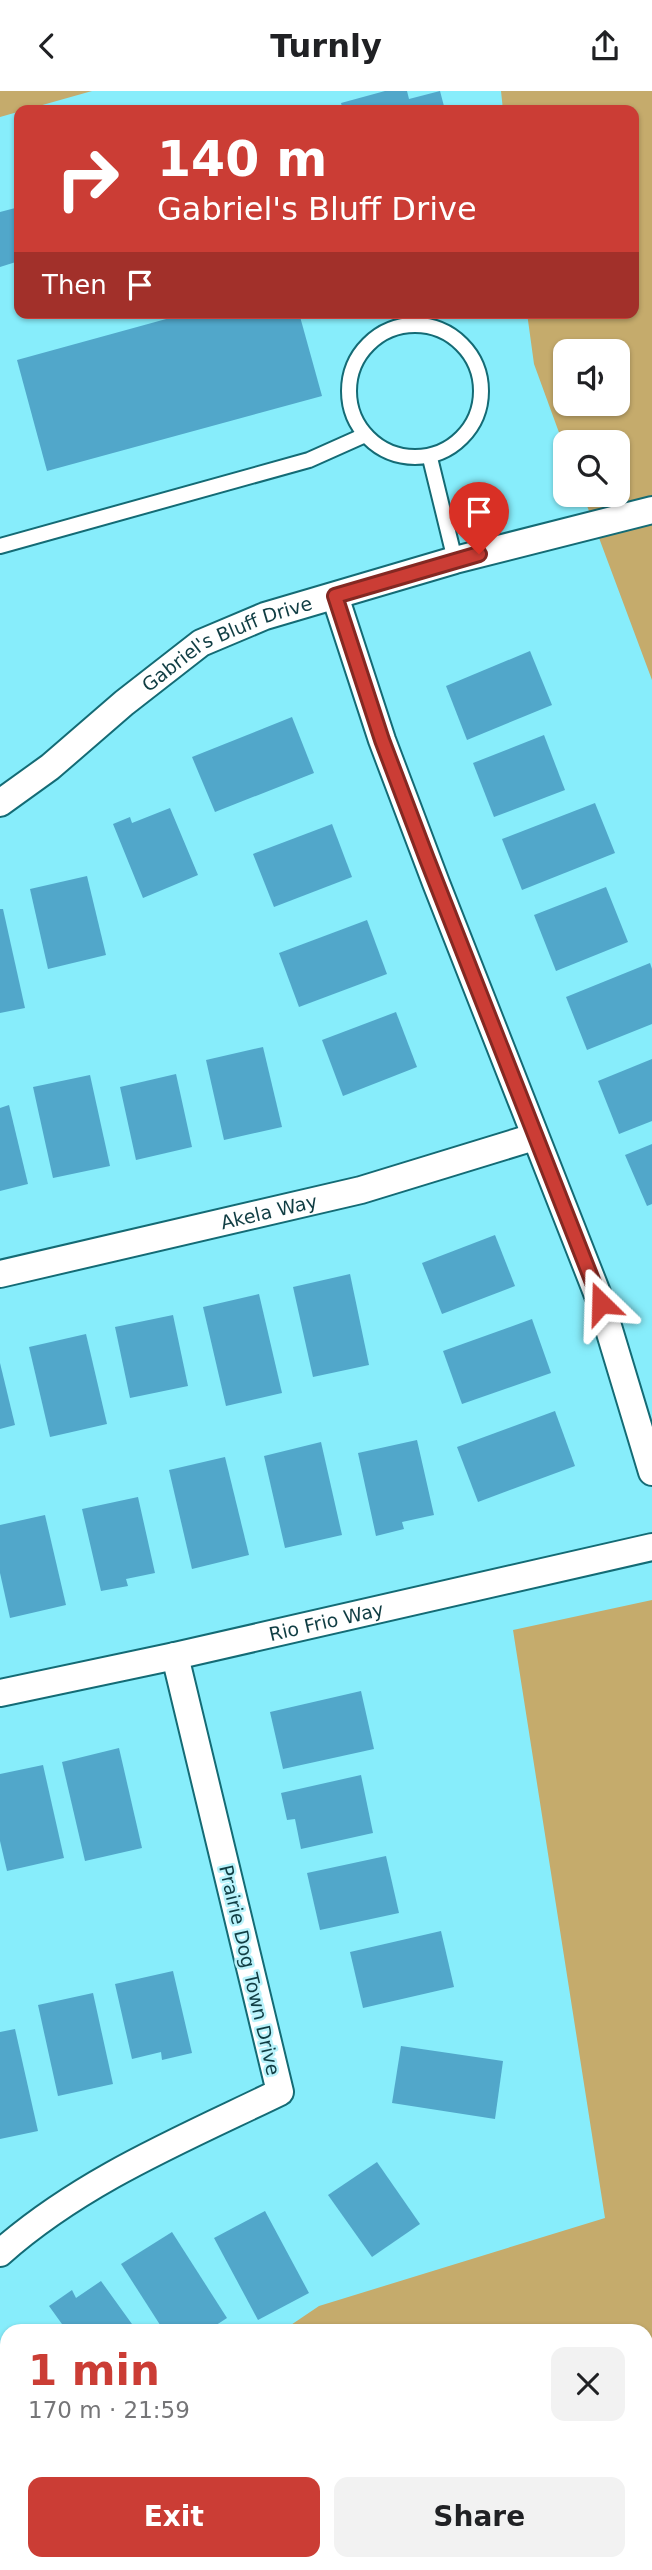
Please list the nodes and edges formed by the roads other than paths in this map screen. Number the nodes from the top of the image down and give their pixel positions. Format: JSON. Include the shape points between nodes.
{"nodes":[{"id":1,"x":365,"y":435,"type":"junction"},
{"id":2,"x":430,"y":458,"type":"junction"},
{"id":3,"x":652,"y":510,"type":"edge"},
{"id":4,"x":0,"y":546,"type":"edge"},
{"id":5,"x":455,"y":560,"type":"junction"},
{"id":6,"x":335,"y":596,"type":"junction"},
{"id":7,"x":0,"y":803,"type":"edge"},
{"id":8,"x":534,"y":1137,"type":"junction"},
{"id":9,"x":0,"y":1273,"type":"edge"},
{"id":10,"x":652,"y":1472,"type":"edge"},
{"id":11,"x":652,"y":1547,"type":"edge"},
{"id":12,"x":175,"y":1656,"type":"junction"},
{"id":13,"x":0,"y":1693,"type":"edge"},
{"id":14,"x":0,"y":2253,"type":"edge"}],
"edges":[{"from":1,"to":2,"type":"lane","via":[[383,450]]},
{"from":1,"to":2,"type":"lane","via":[[353,416],[348,395],[360,352],[377,336],[397,327],[419,324],[440,329],[472,356],[482,398],[464,437]]},
{"from":1,"to":4,"type":"lane","via":[[309,460]]},
{"from":2,"to":5,"type":"lane"},
{"from":3,"to":5,"type":"street","name":"Gabriel's Bluff Drive"},
{"from":5,"to":6,"type":"street","name":"Gabriel's Bluff Drive"},
{"from":6,"to":7,"type":"street","name":"Gabriel's Bluff Drive","via":[[265,616],[201,643]]},
{"from":6,"to":8,"type":"street","via":[[382,740]]},
{"from":8,"to":9,"type":"street","name":"Akela Way","via":[[361,1190]]},
{"from":8,"to":10,"type":"street","via":[[601,1303]]},
{"from":11,"to":12,"type":"street","name":"Rio Frio Way"},
{"from":12,"to":13,"type":"street","name":"Rio Frio Way"},
{"from":12,"to":14,"type":"street","name":"Prairie Dog Town Drive","via":[[279,2092],[128,2165],[28,2228]]}]}
